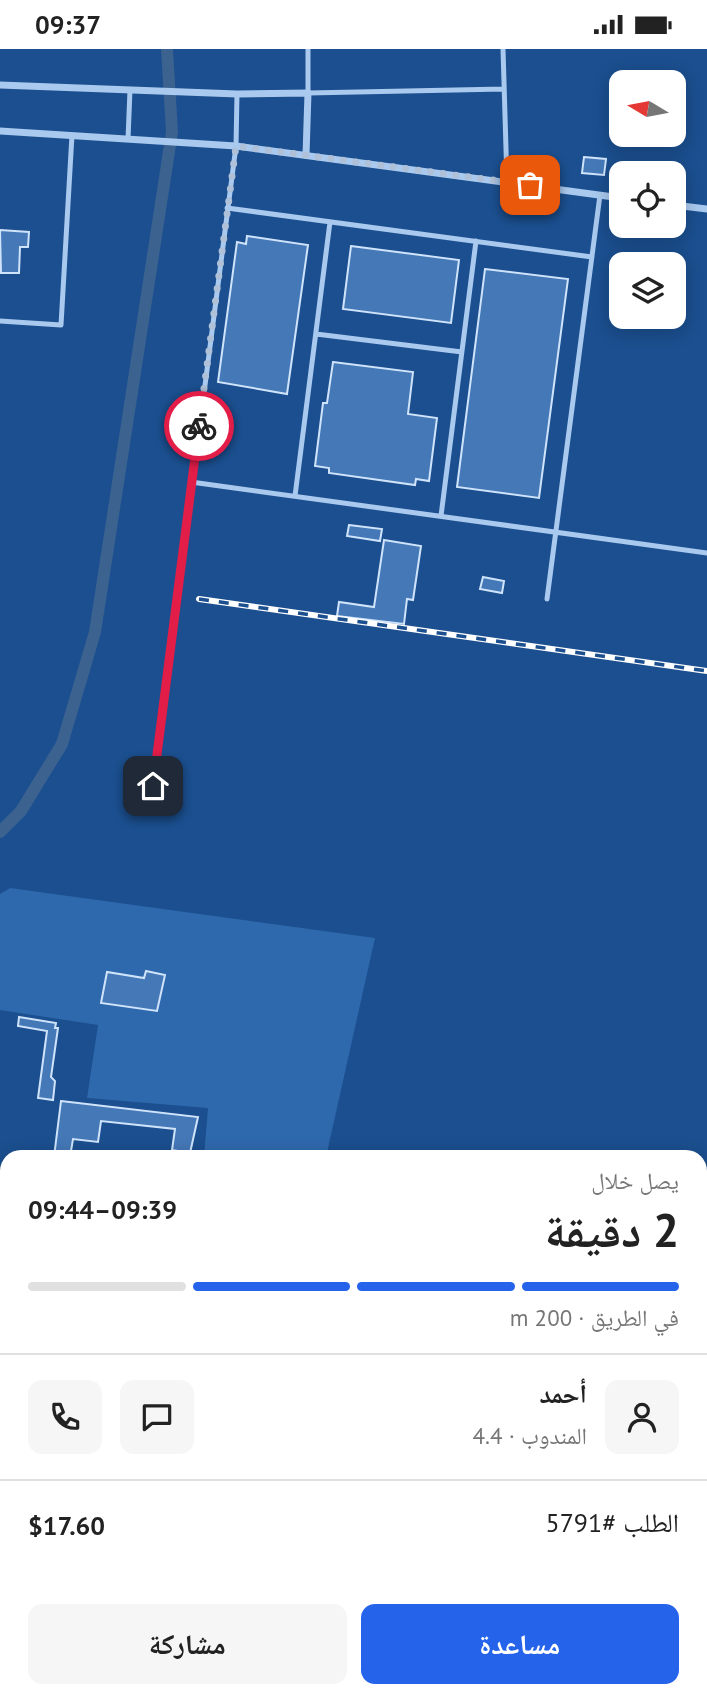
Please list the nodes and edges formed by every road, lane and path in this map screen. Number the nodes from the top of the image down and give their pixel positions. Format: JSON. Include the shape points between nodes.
{"nodes":[{"id":1,"x":308,"y":49,"type":"edge"},
{"id":2,"x":503,"y":49,"type":"edge"},
{"id":3,"x":0,"y":85,"type":"edge"},
{"id":4,"x":505,"y":89,"type":"junction"},
{"id":5,"x":130,"y":90,"type":"junction"},
{"id":6,"x":308,"y":93,"type":"junction"},
{"id":7,"x":237,"y":94,"type":"junction"},
{"id":8,"x":0,"y":131,"type":"edge"},
{"id":9,"x":72,"y":135,"type":"junction"},
{"id":10,"x":128,"y":139,"type":"junction"},
{"id":11,"x":236,"y":146,"type":"junction"},
{"id":12,"x":306,"y":155,"type":"junction"},
{"id":13,"x":506,"y":182,"type":"junction"},
{"id":14,"x":600,"y":195,"type":"junction"},
{"id":15,"x":609,"y":196,"type":"edge"},
{"id":16,"x":686,"y":206,"type":"edge"},
{"id":17,"x":228,"y":208,"type":"junction"},
{"id":18,"x":707,"y":209,"type":"edge"},
{"id":19,"x":330,"y":222,"type":"junction"},
{"id":20,"x":475,"y":241,"type":"junction"},
{"id":21,"x":592,"y":257,"type":"junction"},
{"id":22,"x":0,"y":321,"type":"edge"},
{"id":23,"x":316,"y":334,"type":"junction"},
{"id":24,"x":462,"y":352,"type":"junction"},
{"id":25,"x":191,"y":482,"type":"junction"},
{"id":26,"x":295,"y":496,"type":"junction"},
{"id":27,"x":441,"y":516,"type":"junction"},
{"id":28,"x":555,"y":532,"type":"junction"},
{"id":29,"x":707,"y":553,"type":"edge"},
{"id":30,"x":547,"y":599,"type":"dead end"},
{"id":31,"x":153,"y":786,"type":"dead end"}],
"edges":[{"from":1,"to":6,"type":"lane"},
{"from":2,"to":4,"type":"lane"},
{"from":3,"to":5,"type":"street"},
{"from":4,"to":6,"type":"lane"},
{"from":4,"to":13,"type":"lane"},
{"from":5,"to":7,"type":"street"},
{"from":5,"to":10,"type":"lane"},
{"from":6,"to":7,"type":"street"},
{"from":6,"to":12,"type":"street"},
{"from":7,"to":11,"type":"lane"},
{"from":8,"to":9,"type":"street"},
{"from":9,"to":10,"type":"street"},
{"from":9,"to":22,"type":"lane","via":[[61,325]]},
{"from":10,"to":11,"type":"street"},
{"from":11,"to":12,"type":"street"},
{"from":11,"to":17,"type":"lane"},
{"from":12,"to":13,"type":"street"},
{"from":13,"to":14,"type":"street"},
{"from":14,"to":15,"type":"street"},
{"from":14,"to":21,"type":"lane"},
{"from":16,"to":18,"type":"street"},
{"from":17,"to":19,"type":"lane"},
{"from":17,"to":25,"type":"lane"},
{"from":19,"to":20,"type":"lane"},
{"from":19,"to":23,"type":"lane"},
{"from":20,"to":21,"type":"lane"},
{"from":20,"to":24,"type":"lane"},
{"from":21,"to":28,"type":"lane"},
{"from":23,"to":24,"type":"lane"},
{"from":23,"to":26,"type":"lane"},
{"from":24,"to":27,"type":"lane"},
{"from":25,"to":26,"type":"lane"},
{"from":25,"to":31,"type":"lane"},
{"from":26,"to":27,"type":"lane"},
{"from":27,"to":28,"type":"lane"},
{"from":28,"to":29,"type":"lane"},
{"from":28,"to":30,"type":"lane"}]}
